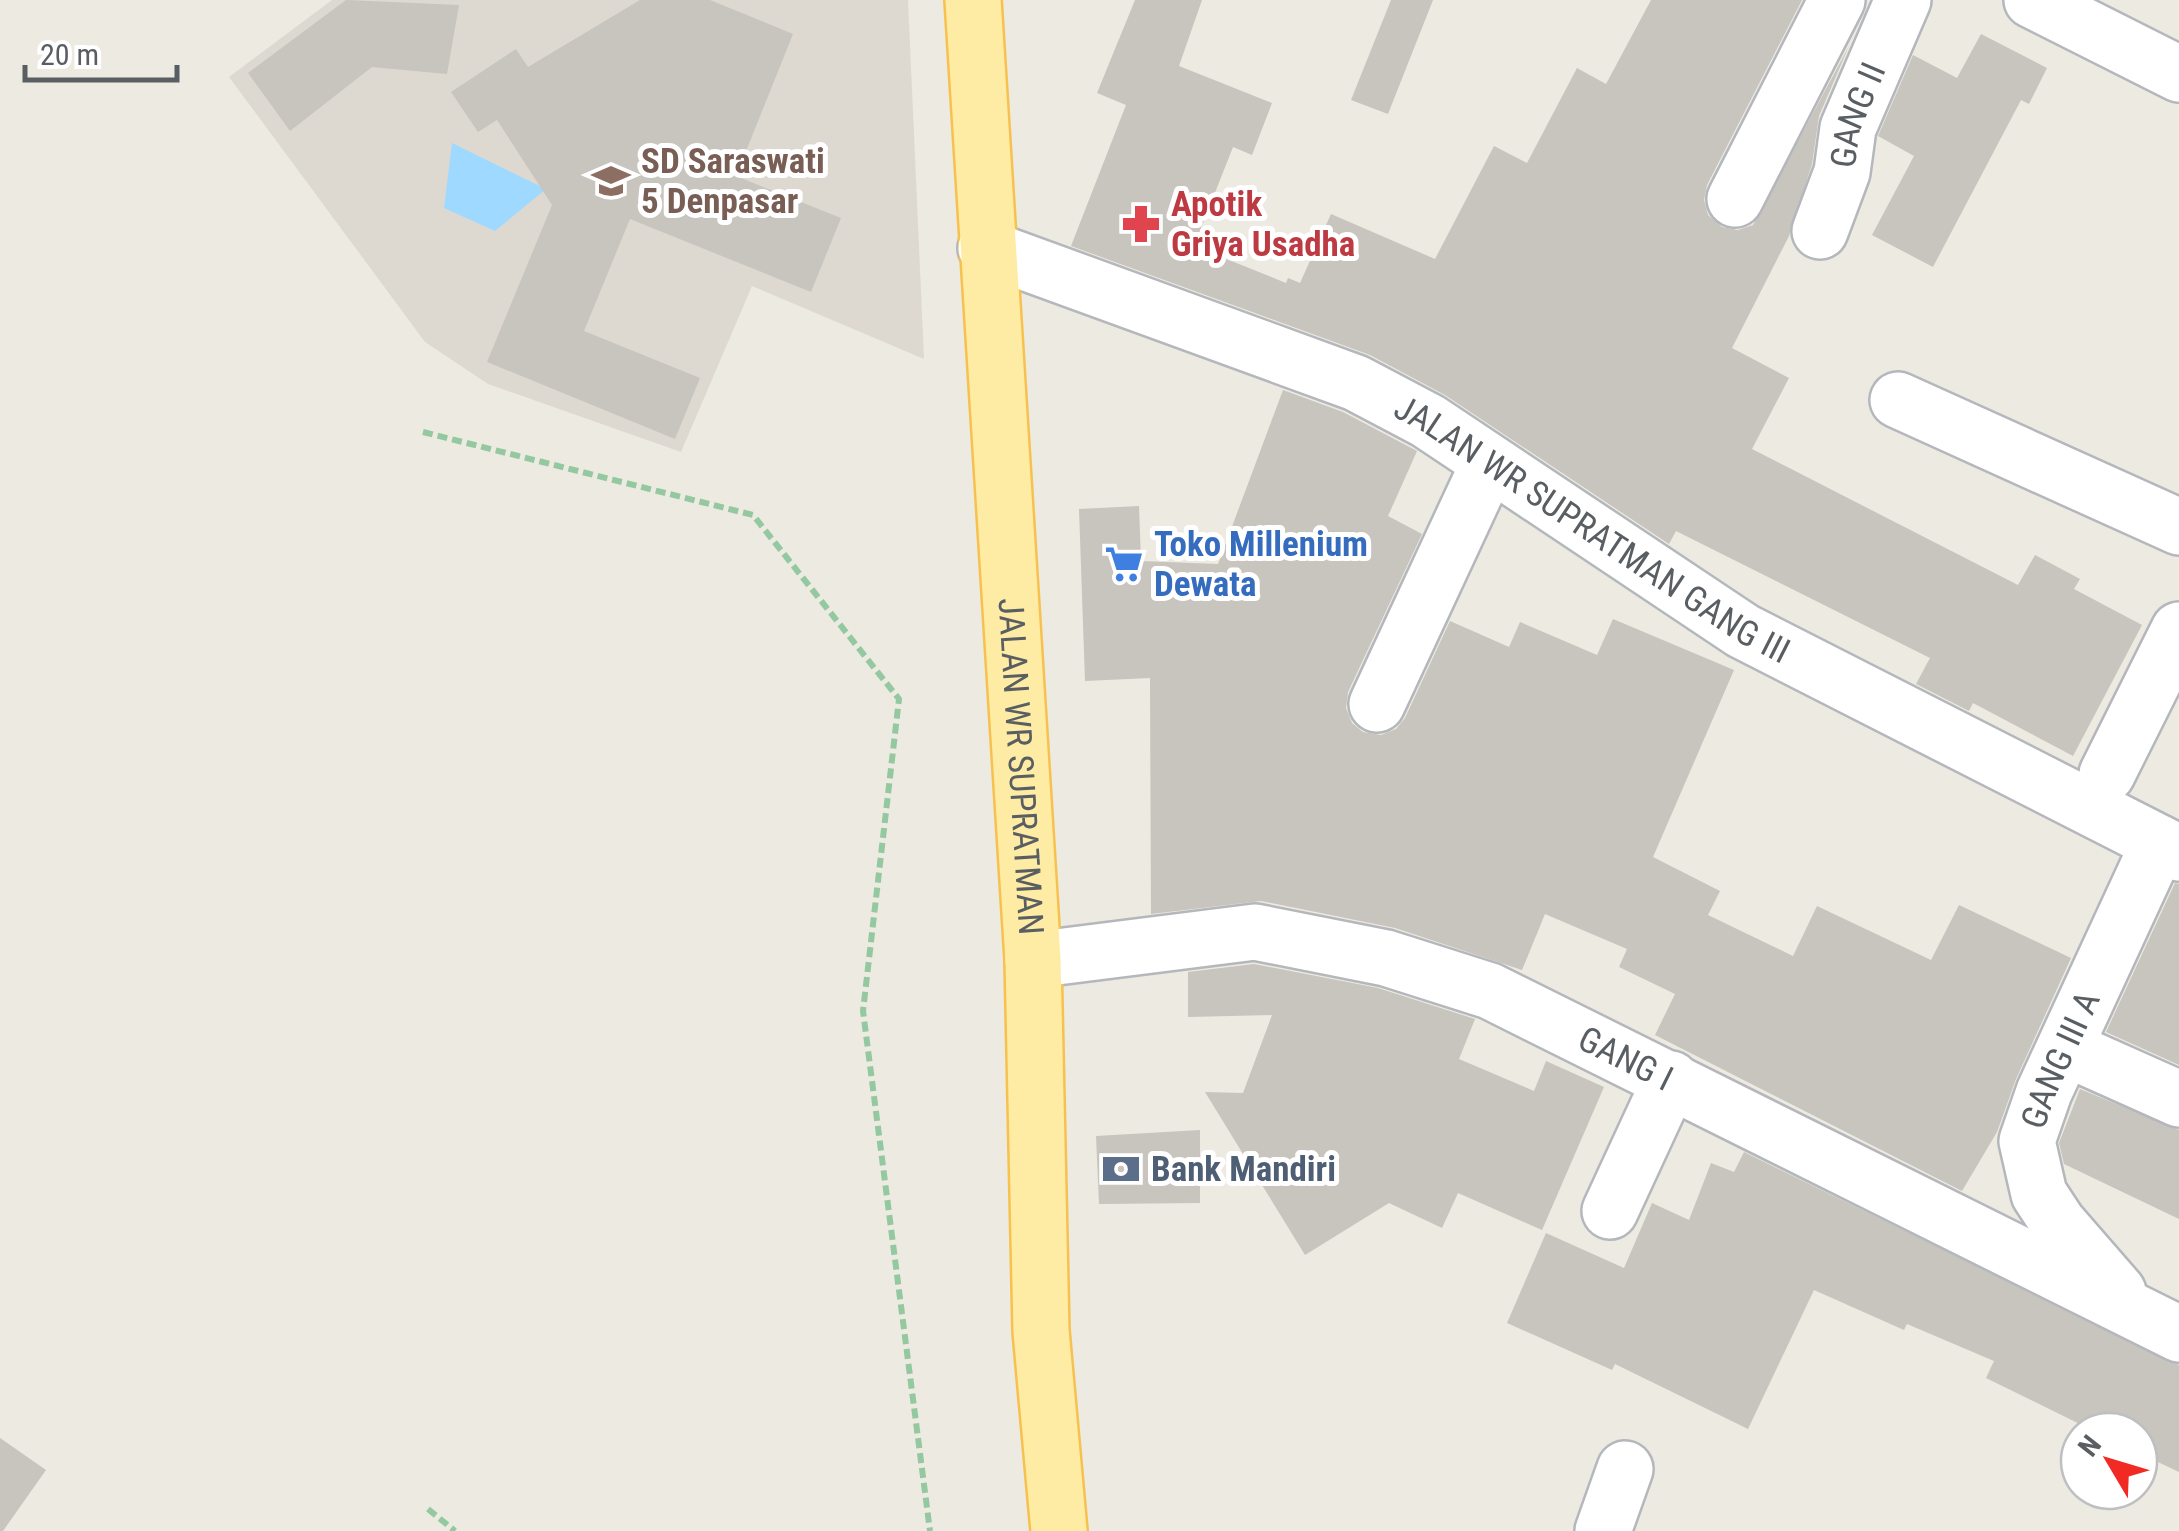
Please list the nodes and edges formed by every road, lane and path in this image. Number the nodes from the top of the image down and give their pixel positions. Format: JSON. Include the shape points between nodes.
{"nodes":[{"id":1,"x":972,"y":0,"type":"edge"},
{"id":2,"x":1837,"y":0,"type":"edge"},
{"id":3,"x":1903,"y":0,"type":"edge"},
{"id":4,"x":2032,"y":0,"type":"edge"},
{"id":5,"x":2179,"y":74,"type":"edge"},
{"id":6,"x":1734,"y":199,"type":"dead end"},
{"id":7,"x":1820,"y":231,"type":"dead end"},
{"id":8,"x":986,"y":248,"type":"junction"},
{"id":9,"x":1898,"y":400,"type":"dead end"},
{"id":10,"x":423,"y":432,"type":"dead end"},
{"id":11,"x":1489,"y":463,"type":"junction"},
{"id":12,"x":2179,"y":527,"type":"edge"},
{"id":13,"x":2179,"y":630,"type":"edge"},
{"id":14,"x":1377,"y":704,"type":"dead end"},
{"id":15,"x":2107,"y":774,"type":"dead end"},
{"id":16,"x":2169,"y":848,"type":"edge"},
{"id":17,"x":1033,"y":960,"type":"junction"},
{"id":18,"x":2066,"y":1048,"type":"junction"},
{"id":19,"x":1672,"y":1078,"type":"junction"},
{"id":20,"x":2179,"y":1099,"type":"edge"},
{"id":21,"x":1610,"y":1211,"type":"dead end"},
{"id":22,"x":2159,"y":1324,"type":"edge"},
{"id":23,"x":1626,"y":1469,"type":"dead end"},
{"id":24,"x":428,"y":1509,"type":"dead end"},
{"id":25,"x":455,"y":1531,"type":"edge"},
{"id":26,"x":930,"y":1531,"type":"edge"},
{"id":27,"x":1058,"y":1531,"type":"edge"},
{"id":28,"x":1603,"y":1531,"type":"edge"}],
"edges":[{"from":1,"to":8,"type":"main road","name":"JALAN WR SUPRATMAN"},
{"from":2,"to":6,"type":"street"},
{"from":3,"to":7,"type":"street","name":"GANG II","via":[[1848,128],[1842,172]]},
{"from":4,"to":5,"type":"street"},
{"from":8,"to":11,"type":"street","name":"JALAN WR SUPRATMAN GANG III","via":[[1356,383]]},
{"from":8,"to":17,"type":"main road","name":"JALAN WR SUPRATMAN"},
{"from":9,"to":12,"type":"street"},
{"from":10,"to":26,"type":"path","via":[[753,515],[899,699],[862,1011]]},
{"from":11,"to":14,"type":"street"},
{"from":11,"to":16,"type":"street","name":"JALAN WR SUPRATMAN GANG III","via":[[1743,631]]},
{"from":13,"to":15,"type":"street"},
{"from":16,"to":18,"type":"street","name":"GANG III A"},
{"from":17,"to":19,"type":"street","name":"GANG I","via":[[1255,932],[1386,958],[1490,991]]},
{"from":17,"to":27,"type":"main road","name":"JALAN WR SUPRATMAN","via":[[1041,1331]]},
{"from":18,"to":20,"type":"street"},
{"from":18,"to":22,"type":"street","name":"GANG III A","via":[[2027,1141],[2039,1194],[2058,1223]]},
{"from":19,"to":21,"type":"street"},
{"from":19,"to":22,"type":"street","name":"GANG I"},
{"from":23,"to":28,"type":"street"},
{"from":24,"to":25,"type":"path"}]}
